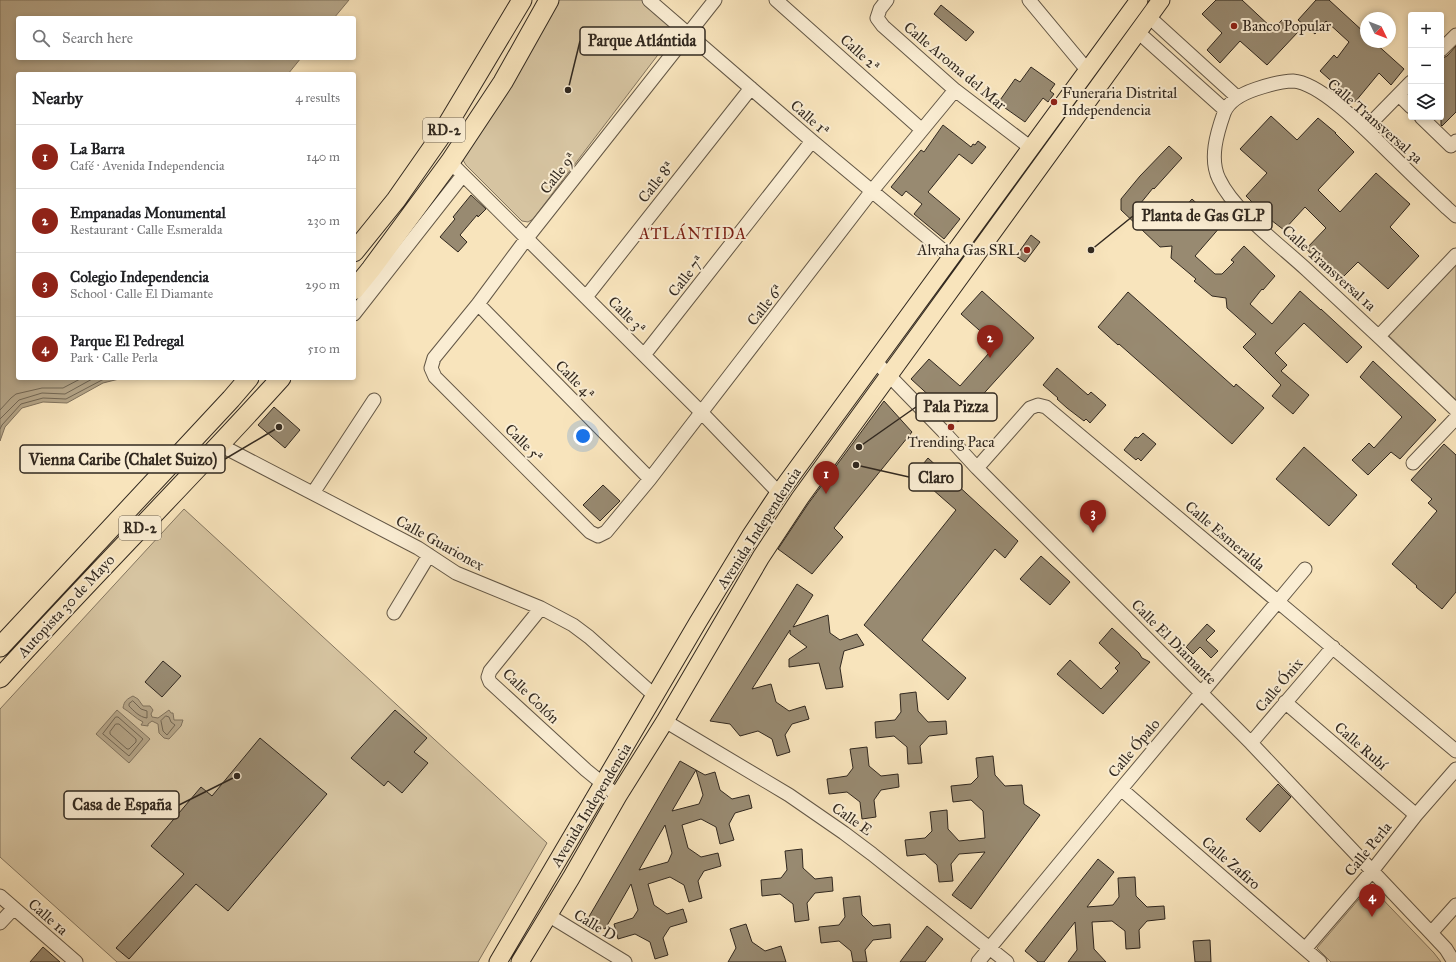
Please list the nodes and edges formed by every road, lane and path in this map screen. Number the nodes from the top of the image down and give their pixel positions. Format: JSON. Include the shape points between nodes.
{"nodes":[{"id":1,"x":522,"y":0,"type":"edge"},
{"id":2,"x":549,"y":0,"type":"edge"},
{"id":3,"x":649,"y":0,"type":"edge"},
{"id":4,"x":715,"y":0,"type":"edge"},
{"id":5,"x":776,"y":0,"type":"edge"},
{"id":6,"x":887,"y":0,"type":"edge"},
{"id":7,"x":1029,"y":0,"type":"edge"},
{"id":8,"x":1139,"y":0,"type":"edge"},
{"id":9,"x":1161,"y":0,"type":"edge"},
{"id":10,"x":1148,"y":16,"type":"junction"},
{"id":11,"x":1138,"y":32,"type":"junction"},
{"id":12,"x":689,"y":33,"type":"junction"},
{"id":13,"x":1456,"y":35,"type":"edge"},
{"id":14,"x":1443,"y":48,"type":"edge"},
{"id":15,"x":1088,"y":71,"type":"junction"},
{"id":16,"x":1409,"y":84,"type":"edge"},
{"id":17,"x":751,"y":88,"type":"junction"},
{"id":18,"x":955,"y":90,"type":"junction"},
{"id":19,"x":1399,"y":95,"type":"junction"},
{"id":20,"x":1237,"y":97,"type":"junction"},
{"id":21,"x":1408,"y":104,"type":"edge"},
{"id":22,"x":1225,"y":110,"type":"junction"},
{"id":23,"x":1425,"y":120,"type":"edge"},
{"id":24,"x":1365,"y":129,"type":"junction"},
{"id":25,"x":922,"y":130,"type":"junction"},
{"id":26,"x":812,"y":141,"type":"junction"},
{"id":27,"x":1456,"y":141,"type":"edge"},
{"id":28,"x":1031,"y":148,"type":"junction"},
{"id":29,"x":457,"y":168,"type":"junction"},
{"id":30,"x":871,"y":192,"type":"junction"},
{"id":31,"x":1456,"y":216,"type":"edge"},
{"id":32,"x":527,"y":238,"type":"junction"},
{"id":33,"x":356,"y":250,"type":"edge"},
{"id":34,"x":1456,"y":255,"type":"edge"},
{"id":35,"x":952,"y":258,"type":"junction"},
{"id":36,"x":356,"y":288,"type":"edge"},
{"id":37,"x":586,"y":297,"type":"junction"},
{"id":38,"x":478,"y":304,"type":"junction"},
{"id":39,"x":356,"y":311,"type":"edge"},
{"id":40,"x":1380,"y":336,"type":"junction"},
{"id":41,"x":644,"y":355,"type":"junction"},
{"id":42,"x":876,"y":361,"type":"junction"},
{"id":43,"x":431,"y":368,"type":"joint"},
{"id":44,"x":889,"y":374,"type":"junction"},
{"id":45,"x":247,"y":380,"type":"edge"},
{"id":46,"x":278,"y":380,"type":"edge"},
{"id":47,"x":374,"y":400,"type":"dead end"},
{"id":48,"x":1456,"y":410,"type":"edge"},
{"id":49,"x":702,"y":413,"type":"junction"},
{"id":50,"x":1456,"y":418,"type":"edge"},
{"id":51,"x":220,"y":445,"type":"junction"},
{"id":52,"x":1413,"y":463,"type":"dead end"},
{"id":53,"x":977,"y":468,"type":"junction"},
{"id":54,"x":650,"y":479,"type":"junction"},
{"id":55,"x":312,"y":493,"type":"junction"},
{"id":56,"x":778,"y":493,"type":"junction"},
{"id":57,"x":598,"y":536,"type":"joint"},
{"id":58,"x":429,"y":555,"type":"junction"},
{"id":59,"x":1305,"y":569,"type":"dead end"},
{"id":60,"x":1279,"y":601,"type":"junction"},
{"id":61,"x":541,"y":608,"type":"junction"},
{"id":62,"x":394,"y":613,"type":"dead end"},
{"id":63,"x":0,"y":647,"type":"edge"},
{"id":64,"x":1333,"y":647,"type":"junction"},
{"id":65,"x":0,"y":678,"type":"edge"},
{"id":66,"x":1201,"y":693,"type":"junction"},
{"id":67,"x":655,"y":696,"type":"junction"},
{"id":68,"x":1285,"y":702,"type":"junction"},
{"id":69,"x":665,"y":721,"type":"junction"},
{"id":70,"x":1251,"y":743,"type":"junction"},
{"id":71,"x":1456,"y":751,"type":"edge"},
{"id":72,"x":1456,"y":769,"type":"edge"},
{"id":73,"x":603,"y":784,"type":"junction"},
{"id":74,"x":1121,"y":789,"type":"junction"},
{"id":75,"x":618,"y":796,"type":"junction"},
{"id":76,"x":1416,"y":815,"type":"junction"},
{"id":77,"x":1372,"y":871,"type":"junction"},
{"id":78,"x":0,"y":896,"type":"edge"},
{"id":79,"x":1456,"y":905,"type":"edge"},
{"id":80,"x":14,"y":908,"type":"junction"},
{"id":81,"x":548,"y":915,"type":"junction"},
{"id":82,"x":0,"y":923,"type":"edge"},
{"id":83,"x":1431,"y":933,"type":"junction"},
{"id":84,"x":989,"y":948,"type":"junction"},
{"id":85,"x":1305,"y":949,"type":"junction"},
{"id":86,"x":1451,"y":953,"type":"edge"},
{"id":87,"x":76,"y":962,"type":"edge"},
{"id":88,"x":498,"y":962,"type":"edge"},
{"id":89,"x":520,"y":962,"type":"edge"},
{"id":90,"x":625,"y":962,"type":"edge"},
{"id":91,"x":978,"y":962,"type":"edge"},
{"id":92,"x":1007,"y":962,"type":"edge"},
{"id":93,"x":1320,"y":962,"type":"edge"},
{"id":94,"x":1454,"y":962,"type":"edge"}],
"edges":[{"from":1,"to":33,"type":"highway","number":"RD-2","via":[[440,137],[396,200]]},
{"from":2,"to":29,"type":"highway","number":"RD-2"},
{"from":3,"to":12,"type":"street","name":"Calle 1ª"},
{"from":4,"to":12,"type":"street","name":"Calle 9ª"},
{"from":5,"to":25,"type":"street","name":"Calle 2ª"},
{"from":6,"to":18,"type":"street","name":"Calle Aroma del Mar","via":[[877,18],[883,26]]},
{"from":7,"to":15,"type":"street"},
{"from":8,"to":15,"type":"main road","name":"Avenida Independencia"},
{"from":9,"to":10,"type":"main road","name":"Avenida Independencia"},
{"from":10,"to":11,"type":"main road","name":"Avenida Independencia"},
{"from":10,"to":20,"type":"street"},
{"from":11,"to":22,"type":"street"},
{"from":11,"to":44,"type":"main road","name":"Avenida Independencia"},
{"from":12,"to":17,"type":"street","name":"Calle 1ª"},
{"from":12,"to":32,"type":"street","name":"Calle 9ª"},
{"from":13,"to":14,"type":"street"},
{"from":15,"to":28,"type":"main road","name":"Avenida Independencia"},
{"from":16,"to":19,"type":"street"},
{"from":17,"to":26,"type":"street","name":"Calle 1ª"},
{"from":17,"to":37,"type":"street","name":"Calle 8ª"},
{"from":18,"to":25,"type":"street","name":"Calle 6ª"},
{"from":18,"to":28,"type":"street","name":"Calle Aroma del Mar"},
{"from":19,"to":21,"type":"street"},
{"from":19,"to":24,"type":"street"},
{"from":20,"to":22,"type":"street"},
{"from":20,"to":24,"type":"street","name":"Calle Transversal 3a","via":[[1259,88],[1292,81],[1308,85],[1329,98]]},
{"from":22,"to":40,"type":"street","name":"Calle Transversal 1a","via":[[1218,130],[1214,164],[1219,179],[1232,199]]},
{"from":23,"to":27,"type":"street","via":[[1451,146]]},
{"from":24,"to":31,"type":"street","name":"Calle Transversal 3a"},
{"from":25,"to":30,"type":"street","name":"Calle 6ª"},
{"from":26,"to":30,"type":"street","name":"Calle 1ª"},
{"from":26,"to":41,"type":"street","name":"Calle 7ª"},
{"from":28,"to":35,"type":"main road","name":"Avenida Independencia"},
{"from":29,"to":32,"type":"street","name":"Calle 3ª"},
{"from":29,"to":36,"type":"highway","number":"RD-2"},
{"from":29,"to":39,"type":"street"},
{"from":30,"to":35,"type":"street","name":"Calle 1ª"},
{"from":30,"to":49,"type":"street","name":"Calle 6ª"},
{"from":32,"to":37,"type":"street","name":"Calle 3ª"},
{"from":32,"to":38,"type":"street","name":"Calle 9ª"},
{"from":34,"to":40,"type":"street"},
{"from":35,"to":42,"type":"main road","name":"Avenida Independencia"},
{"from":37,"to":41,"type":"street","name":"Calle 3ª"},
{"from":38,"to":43,"type":"street","name":"Calle 9ª","via":[[434,358]]},
{"from":38,"to":54,"type":"street","name":"Calle 4ª"},
{"from":40,"to":48,"type":"street","name":"Calle Transversal 1a"},
{"from":41,"to":49,"type":"street","name":"Calle 3ª"},
{"from":42,"to":44,"type":"street","name":"Calle El Diamante"},
{"from":42,"to":56,"type":"main road","name":"Avenida Independencia"},
{"from":43,"to":57,"type":"street","name":"Calle 5ª","via":[[435,377],[590,532]]},
{"from":44,"to":53,"type":"street","name":"Calle El Diamante"},
{"from":44,"to":69,"type":"main road","name":"Avenida Independencia","via":[[760,557]]},
{"from":45,"to":63,"type":"highway","name":"Autopista 30 de Mayo","number":"RD-2"},
{"from":46,"to":51,"type":"highway","name":"Autopista 30 de Mayo","number":"RD-2"},
{"from":47,"to":55,"type":"street"},
{"from":49,"to":54,"type":"street","name":"Calle 6ª"},
{"from":49,"to":56,"type":"street","name":"Calle 3ª"},
{"from":50,"to":52,"type":"street"},
{"from":51,"to":55,"type":"street","name":"Calle Guarionex"},
{"from":51,"to":65,"type":"highway","name":"Autopista 30 de Mayo","number":"RD-2"},
{"from":53,"to":60,"type":"street","name":"Calle Esmeralda","via":[[1030,408],[1046,407]]},
{"from":53,"to":66,"type":"street","name":"Calle El Diamante"},
{"from":54,"to":57,"type":"street","name":"Calle 6ª","via":[[606,532]]},
{"from":55,"to":58,"type":"street","name":"Calle Guarionex"},
{"from":56,"to":67,"type":"main road","name":"Avenida Independencia"},
{"from":58,"to":61,"type":"street","name":"Calle Guarionex","via":[[456,573]]},
{"from":58,"to":62,"type":"street"},
{"from":59,"to":60,"type":"street","name":"Calle Ópalo"},
{"from":60,"to":64,"type":"street","name":"Calle Esmeralda"},
{"from":60,"to":66,"type":"street","name":"Calle Ópalo"},
{"from":61,"to":67,"type":"street","name":"Calle Guarionex","via":[[589,637]]},
{"from":61,"to":73,"type":"street","name":"Calle Colón","via":[[490,671],[490,682]]},
{"from":64,"to":68,"type":"street","name":"Calle Ónix"},
{"from":64,"to":71,"type":"street","name":"Calle Esmeralda"},
{"from":66,"to":70,"type":"street","name":"Calle El Diamante"},
{"from":66,"to":74,"type":"street","name":"Calle Ópalo"},
{"from":67,"to":73,"type":"main road","name":"Avenida Independencia"},
{"from":68,"to":70,"type":"street","name":"Calle Ónix"},
{"from":68,"to":76,"type":"street","name":"Calle Rubí"},
{"from":69,"to":75,"type":"main road","name":"Avenida Independencia"},
{"from":69,"to":84,"type":"street","name":"Calle E","via":[[795,799],[872,854]]},
{"from":70,"to":77,"type":"street","name":"Calle El Diamante"},
{"from":72,"to":76,"type":"street","name":"Calle Perla"},
{"from":73,"to":75,"type":"street","name":"Calle Colón"},
{"from":73,"to":88,"type":"main road","name":"Avenida Independencia"},
{"from":74,"to":84,"type":"street","name":"Calle Ópalo"},
{"from":74,"to":85,"type":"street","name":"Calle Zafiro"},
{"from":75,"to":81,"type":"main road","name":"Avenida Independencia"},
{"from":76,"to":77,"type":"street","name":"Calle Perla"},
{"from":77,"to":83,"type":"street","name":"Calle El Diamante"},
{"from":77,"to":85,"type":"street","name":"Calle Perla"},
{"from":78,"to":80,"type":"street","name":"Calle 1a"},
{"from":79,"to":83,"type":"street"},
{"from":80,"to":82,"type":"street"},
{"from":80,"to":87,"type":"street","name":"Calle 1a"},
{"from":81,"to":89,"type":"main road","name":"Avenida Independencia"},
{"from":81,"to":90,"type":"street","name":"Calle D"},
{"from":83,"to":86,"type":"street","name":"Calle El Diamante"},
{"from":84,"to":91,"type":"street","name":"Calle Ópalo"},
{"from":84,"to":92,"type":"street","name":"Calle E"},
{"from":85,"to":93,"type":"street","name":"Calle Zafiro"},
{"from":86,"to":94,"type":"street","name":"Calle El Diamante"}]}
